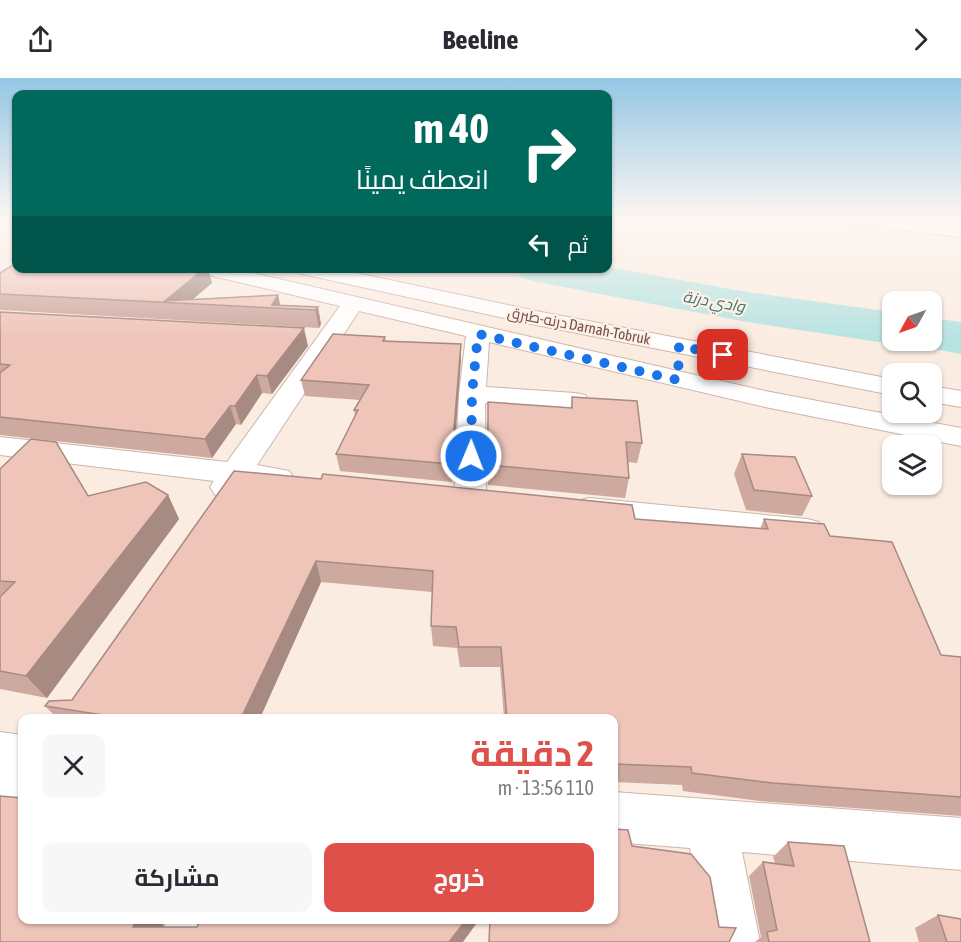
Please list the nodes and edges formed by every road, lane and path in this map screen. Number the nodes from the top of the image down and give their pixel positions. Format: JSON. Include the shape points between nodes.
{"nodes":[{"id":1,"x":224,"y":273,"type":"edge"},
{"id":2,"x":326,"y":273,"type":"edge"},
{"id":3,"x":398,"y":273,"type":"edge"},
{"id":4,"x":353,"y":304,"type":"junction"},
{"id":5,"x":478,"y":334,"type":"junction"},
{"id":6,"x":679,"y":346,"type":"junction"},
{"id":7,"x":882,"y":375,"type":"edge"},
{"id":8,"x":882,"y":376,"type":"edge"},
{"id":9,"x":942,"y":378,"type":"edge"},
{"id":10,"x":678,"y":380,"type":"junction"},
{"id":11,"x":961,"y":381,"type":"edge"},
{"id":12,"x":472,"y":394,"type":"junction"},
{"id":13,"x":942,"y":396,"type":"edge"},
{"id":14,"x":961,"y":399,"type":"edge"},
{"id":15,"x":575,"y":402,"type":"edge"},
{"id":16,"x":961,"y":437,"type":"edge"},
{"id":17,"x":0,"y":446,"type":"edge"},
{"id":18,"x":236,"y":473,"type":"junction"},
{"id":19,"x":306,"y":480,"type":"edge"},
{"id":20,"x":435,"y":493,"type":"edge"},
{"id":21,"x":564,"y":506,"type":"edge"},
{"id":22,"x":209,"y":511,"type":"edge"},
{"id":23,"x":810,"y":531,"type":"edge"},
{"id":24,"x":0,"y":754,"type":"edge"},
{"id":25,"x":18,"y":756,"type":"edge"},
{"id":26,"x":18,"y":780,"type":"edge"},
{"id":27,"x":0,"y":808,"type":"edge"},
{"id":28,"x":618,"y":817,"type":"edge"},
{"id":29,"x":712,"y":826,"type":"junction"},
{"id":30,"x":961,"y":844,"type":"edge"},
{"id":31,"x":194,"y":924,"type":"edge"},
{"id":32,"x":187,"y":942,"type":"edge"},
{"id":33,"x":732,"y":942,"type":"edge"}],
"edges":[{"from":1,"to":4,"type":"street"},
{"from":2,"to":6,"type":"street","name":"درنه-طبرق Darnah-Tobruk"},
{"from":3,"to":7,"type":"street"},
{"from":4,"to":5,"type":"street"},
{"from":4,"to":18,"type":"street","via":[[318,337]]},
{"from":5,"to":10,"type":"street"},
{"from":5,"to":12,"type":"street"},
{"from":6,"to":8,"type":"street","name":"درنه-طبرق Darnah-Tobruk"},
{"from":6,"to":10,"type":"street"},
{"from":9,"to":11,"type":"street"},
{"from":10,"to":16,"type":"street"},
{"from":12,"to":15,"type":"street"},
{"from":12,"to":20,"type":"street","via":[[482,498]]},
{"from":13,"to":14,"type":"street"},
{"from":17,"to":18,"type":"street"},
{"from":18,"to":19,"type":"street"},
{"from":18,"to":22,"type":"street"},
{"from":21,"to":23,"type":"street"},
{"from":24,"to":25,"type":"street"},
{"from":26,"to":27,"type":"street"},
{"from":28,"to":29,"type":"street"},
{"from":29,"to":30,"type":"street"},
{"from":29,"to":33,"type":"street"},
{"from":31,"to":32,"type":"street"}]}
